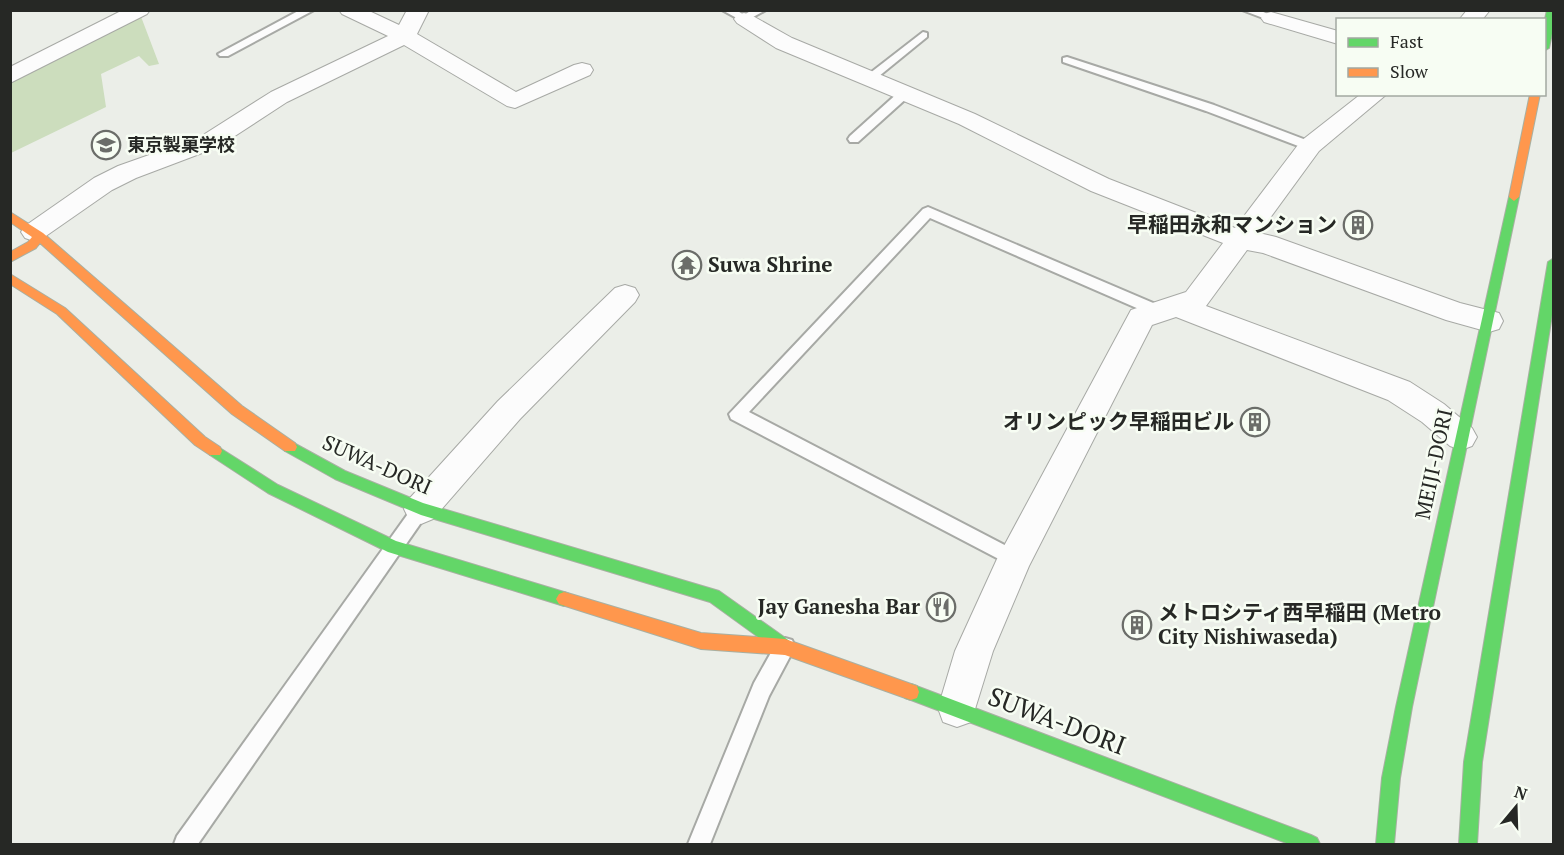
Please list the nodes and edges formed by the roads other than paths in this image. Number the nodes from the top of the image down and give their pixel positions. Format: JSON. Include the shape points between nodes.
{"nodes":[{"id":1,"x":140,"y":10,"type":"edge"},
{"id":2,"x":309,"y":10,"type":"edge"},
{"id":3,"x":349,"y":10,"type":"edge"},
{"id":4,"x":419,"y":10,"type":"edge"},
{"id":5,"x":1247,"y":10,"type":"edge"},
{"id":6,"x":1552,"y":10,"type":"edge"},
{"id":7,"x":744,"y":13,"type":"edge"},
{"id":8,"x":1271,"y":18,"type":"joint"},
{"id":9,"x":923,"y":35,"type":"dead end"},
{"id":10,"x":405,"y":36,"type":"junction"},
{"id":11,"x":1336,"y":37,"type":"edge"},
{"id":12,"x":1546,"y":43,"type":"edge"},
{"id":13,"x":224,"y":54,"type":"dead end"},
{"id":14,"x":1067,"y":60,"type":"dead end"},
{"id":15,"x":582,"y":70,"type":"dead end"},
{"id":16,"x":10,"y":76,"type":"edge"},
{"id":17,"x":869,"y":79,"type":"junction"},
{"id":18,"x":904,"y":94,"type":"junction"},
{"id":19,"x":1373,"y":96,"type":"edge"},
{"id":20,"x":1535,"y":96,"type":"edge"},
{"id":21,"x":854,"y":139,"type":"dead end"},
{"id":22,"x":1310,"y":146,"type":"junction"},
{"id":23,"x":10,"y":216,"type":"edge"},
{"id":24,"x":37,"y":234,"type":"junction"},
{"id":25,"x":1240,"y":240,"type":"junction"},
{"id":26,"x":10,"y":258,"type":"edge"},
{"id":27,"x":1554,"y":262,"type":"edge"},
{"id":28,"x":10,"y":278,"type":"edge"},
{"id":29,"x":625,"y":295,"type":"dead end"},
{"id":30,"x":1169,"y":309,"type":"junction"},
{"id":31,"x":1489,"y":321,"type":"junction"},
{"id":32,"x":1461,"y":437,"type":"junction"},
{"id":33,"x":421,"y":509,"type":"junction"},
{"id":34,"x":393,"y":547,"type":"junction"},
{"id":35,"x":1014,"y":559,"type":"junction"},
{"id":36,"x":785,"y":646,"type":"junction"},
{"id":37,"x":957,"y":708,"type":"junction"},
{"id":38,"x":185,"y":844,"type":"edge"},
{"id":39,"x":699,"y":844,"type":"edge"},
{"id":40,"x":1311,"y":844,"type":"edge"},
{"id":41,"x":1384,"y":844,"type":"edge"},
{"id":42,"x":1468,"y":844,"type":"edge"}],
"edges":[{"from":1,"to":16,"type":"street"},
{"from":2,"to":13,"type":"lane"},
{"from":3,"to":10,"type":"street"},
{"from":4,"to":10,"type":"street"},
{"from":5,"to":8,"type":"lane"},
{"from":6,"to":12,"type":"main road"},
{"from":7,"to":17,"type":"street","via":[[784,43]]},
{"from":8,"to":11,"type":"street"},
{"from":9,"to":17,"type":"lane"},
{"from":10,"to":15,"type":"street","via":[[515,101]]},
{"from":10,"to":24,"type":"street","via":[[279,97],[209,142],[103,184]]},
{"from":14,"to":22,"type":"lane"},
{"from":17,"to":18,"type":"street"},
{"from":18,"to":21,"type":"lane"},
{"from":18,"to":25,"type":"street","via":[[967,119],[1100,185]]},
{"from":19,"to":22,"type":"street"},
{"from":20,"to":31,"type":"main road","name":"MEIJI-DORI"},
{"from":22,"to":25,"type":"street"},
{"from":23,"to":24,"type":"main road","name":"SUWA-DORI"},
{"from":24,"to":26,"type":"main road","via":[[32,245]]},
{"from":24,"to":33,"type":"main road","name":"SUWA-DORI","via":[[237,410],[340,476]]},
{"from":25,"to":30,"type":"street","via":[[1196,299]]},
{"from":25,"to":31,"type":"street","via":[[1266,244],[1456,313]]},
{"from":27,"to":42,"type":"main road","via":[[1473,762]]},
{"from":28,"to":34,"type":"main road","name":"SUWA-DORI","via":[[61,311],[200,441],[273,489]]},
{"from":29,"to":33,"type":"street","via":[[508,410]]},
{"from":30,"to":32,"type":"street","via":[[1399,391]]},
{"from":30,"to":35,"type":"street","via":[[1141,318]]},
{"from":30,"to":35,"type":"lane","via":[[928,212],[737,414]]},
{"from":31,"to":32,"type":"main road","name":"MEIJI-DORI"},
{"from":32,"to":41,"type":"main road","name":"MEIJI-DORI","via":[[1391,778]]},
{"from":33,"to":34,"type":"lane"},
{"from":33,"to":36,"type":"main road","name":"SUWA-DORI","via":[[714,596]]},
{"from":34,"to":36,"type":"main road","name":"SUWA-DORI","via":[[702,640]]},
{"from":34,"to":38,"type":"lane"},
{"from":35,"to":37,"type":"street","via":[[974,651]]},
{"from":36,"to":37,"type":"main road","name":"SUWA-DORI"},
{"from":36,"to":39,"type":"lane","via":[[761,690]]},
{"from":37,"to":40,"type":"main road","name":"SUWA-DORI"}]}
